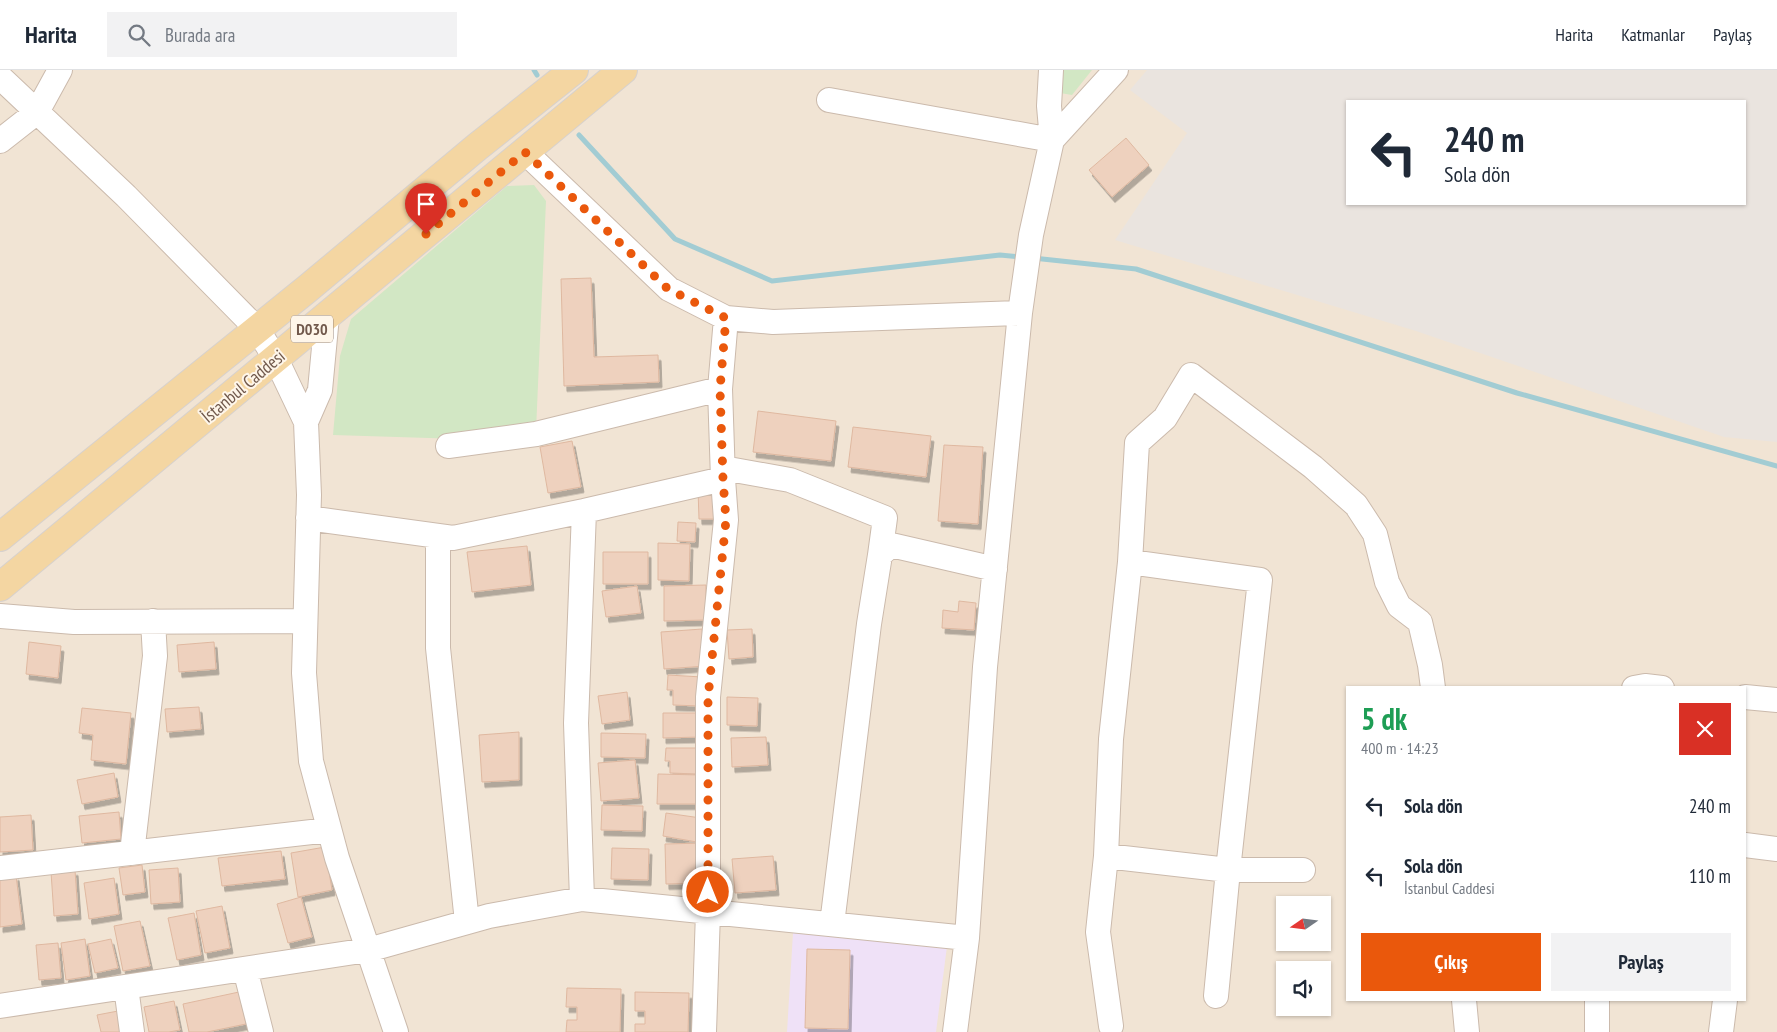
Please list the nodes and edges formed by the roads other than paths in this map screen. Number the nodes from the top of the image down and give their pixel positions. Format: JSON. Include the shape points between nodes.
{"nodes":[{"id":1,"x":60,"y":70,"type":"edge"},
{"id":2,"x":574,"y":70,"type":"edge"},
{"id":3,"x":624,"y":70,"type":"edge"},
{"id":4,"x":1051,"y":70,"type":"edge"},
{"id":5,"x":1116,"y":70,"type":"edge"},
{"id":6,"x":0,"y":77,"type":"edge"},
{"id":7,"x":829,"y":100,"type":"dead end"},
{"id":8,"x":37,"y":112,"type":"junction"},
{"id":9,"x":1052,"y":140,"type":"junction"},
{"id":10,"x":0,"y":142,"type":"edge"},
{"id":11,"x":525,"y":152,"type":"junction"},
{"id":12,"x":1021,"y":304,"type":"junction"},
{"id":13,"x":327,"y":316,"type":"junction"},
{"id":14,"x":726,"y":318,"type":"junction"},
{"id":15,"x":257,"y":329,"type":"junction"},
{"id":16,"x":276,"y":358,"type":"junction"},
{"id":17,"x":720,"y":389,"type":"junction"},
{"id":18,"x":306,"y":422,"type":"junction"},
{"id":19,"x":448,"y":446,"type":"dead end"},
{"id":20,"x":723,"y":473,"type":"junction"},
{"id":21,"x":584,"y":511,"type":"junction"},
{"id":22,"x":308,"y":518,"type":"junction"},
{"id":23,"x":438,"y":536,"type":"junction"},
{"id":24,"x":0,"y":537,"type":"edge"},
{"id":25,"x":880,"y":555,"type":"junction"},
{"id":26,"x":1130,"y":562,"type":"junction"},
{"id":27,"x":995,"y":569,"type":"junction"},
{"id":28,"x":0,"y":588,"type":"edge"},
{"id":29,"x":0,"y":616,"type":"edge"},
{"id":30,"x":153,"y":621,"type":"junction"},
{"id":31,"x":305,"y":621,"type":"junction"},
{"id":32,"x":1433,"y":686,"type":"edge"},
{"id":33,"x":1746,"y":697,"type":"edge"},
{"id":34,"x":1777,"y":700,"type":"edge"},
{"id":35,"x":329,"y":830,"type":"junction"},
{"id":36,"x":1746,"y":849,"type":"edge"},
{"id":37,"x":1777,"y":849,"type":"edge"},
{"id":38,"x":132,"y":853,"type":"junction"},
{"id":39,"x":1106,"y":856,"type":"junction"},
{"id":40,"x":0,"y":868,"type":"edge"},
{"id":41,"x":1228,"y":870,"type":"junction"},
{"id":42,"x":1303,"y":870,"type":"dead end"},
{"id":43,"x":582,"y":899,"type":"junction"},
{"id":44,"x":708,"y":912,"type":"junction"},
{"id":45,"x":467,"y":922,"type":"junction"},
{"id":46,"x":832,"y":924,"type":"junction"},
{"id":47,"x":967,"y":938,"type":"junction"},
{"id":48,"x":368,"y":950,"type":"junction"},
{"id":49,"x":245,"y":969,"type":"junction"},
{"id":50,"x":126,"y":987,"type":"junction"},
{"id":51,"x":1216,"y":996,"type":"dead end"},
{"id":52,"x":1464,"y":1001,"type":"edge"},
{"id":53,"x":1597,"y":1001,"type":"edge"},
{"id":54,"x":1725,"y":1001,"type":"edge"},
{"id":55,"x":0,"y":1006,"type":"edge"},
{"id":56,"x":1111,"y":1026,"type":"dead end"},
{"id":57,"x":132,"y":1032,"type":"edge"},
{"id":58,"x":261,"y":1032,"type":"edge"},
{"id":59,"x":396,"y":1032,"type":"edge"},
{"id":60,"x":704,"y":1032,"type":"edge"},
{"id":61,"x":955,"y":1032,"type":"edge"},
{"id":62,"x":1467,"y":1032,"type":"edge"},
{"id":63,"x":1597,"y":1032,"type":"edge"},
{"id":64,"x":1721,"y":1032,"type":"edge"}],
"edges":[{"from":1,"to":8,"type":"street"},
{"from":2,"to":15,"type":"main road","name":"İstanbul Caddesi","number":"D030"},
{"from":3,"to":11,"type":"main road","name":"İstanbul Caddesi","number":"D030"},
{"from":4,"to":9,"type":"street","via":[[1049,106]]},
{"from":5,"to":9,"type":"street"},
{"from":6,"to":8,"type":"street"},
{"from":7,"to":9,"type":"street"},
{"from":8,"to":10,"type":"street"},
{"from":8,"to":15,"type":"street","via":[[126,196]]},
{"from":9,"to":12,"type":"street","via":[[1031,235]]},
{"from":11,"to":13,"type":"main road","name":"İstanbul Caddesi","number":"D030"},
{"from":11,"to":14,"type":"street","via":[[668,289]]},
{"from":12,"to":14,"type":"street","via":[[773,322]]},
{"from":12,"to":27,"type":"street"},
{"from":13,"to":16,"type":"main road","name":"İstanbul Caddesi","number":"D030"},
{"from":13,"to":18,"type":"street","via":[[320,390]]},
{"from":14,"to":17,"type":"street"},
{"from":15,"to":16,"type":"street"},
{"from":15,"to":24,"type":"main road","name":"İstanbul Caddesi","number":"D030"},
{"from":16,"to":18,"type":"street"},
{"from":16,"to":28,"type":"main road","name":"İstanbul Caddesi","number":"D030"},
{"from":17,"to":19,"type":"street","via":[[536,434]]},
{"from":17,"to":20,"type":"street"},
{"from":18,"to":22,"type":"street"},
{"from":20,"to":21,"type":"street"},
{"from":20,"to":25,"type":"street","via":[[790,480],[885,518]]},
{"from":20,"to":44,"type":"street","via":[[726,520],[708,698]]},
{"from":21,"to":23,"type":"street","via":[[453,538]]},
{"from":21,"to":43,"type":"street","via":[[576,723]]},
{"from":22,"to":23,"type":"street"},
{"from":22,"to":31,"type":"street"},
{"from":23,"to":45,"type":"street","via":[[438,648]]},
{"from":25,"to":27,"type":"street","via":[[891,545]]},
{"from":25,"to":46,"type":"street"},
{"from":26,"to":32,"type":"street","via":[[1137,443],[1165,418],[1191,375],[1313,467],[1356,505],[1374,534],[1386,582],[1399,606],[1420,622]]},
{"from":26,"to":39,"type":"street","via":[[1111,739]]},
{"from":26,"to":41,"type":"street","via":[[1260,580]]},
{"from":27,"to":47,"type":"street","via":[[985,667]]},
{"from":29,"to":30,"type":"street","via":[[74,622]]},
{"from":30,"to":31,"type":"street"},
{"from":30,"to":38,"type":"street","via":[[155,656]]},
{"from":31,"to":35,"type":"street","via":[[304,673],[311,761]]},
{"from":33,"to":34,"type":"street"},
{"from":35,"to":38,"type":"street"},
{"from":35,"to":48,"type":"street"},
{"from":36,"to":37,"type":"street"},
{"from":38,"to":40,"type":"street"},
{"from":39,"to":41,"type":"street"},
{"from":39,"to":56,"type":"street","via":[[1098,932]]},
{"from":41,"to":42,"type":"street"},
{"from":41,"to":51,"type":"street"},
{"from":43,"to":44,"type":"street"},
{"from":43,"to":45,"type":"street"},
{"from":44,"to":46,"type":"street"},
{"from":44,"to":60,"type":"street"},
{"from":45,"to":48,"type":"street"},
{"from":46,"to":47,"type":"street"},
{"from":47,"to":61,"type":"street"},
{"from":48,"to":49,"type":"street"},
{"from":48,"to":59,"type":"street"},
{"from":49,"to":50,"type":"street"},
{"from":49,"to":58,"type":"street"},
{"from":50,"to":55,"type":"street"},
{"from":50,"to":57,"type":"street"},
{"from":52,"to":62,"type":"street"},
{"from":53,"to":63,"type":"street"},
{"from":54,"to":64,"type":"street"}]}
